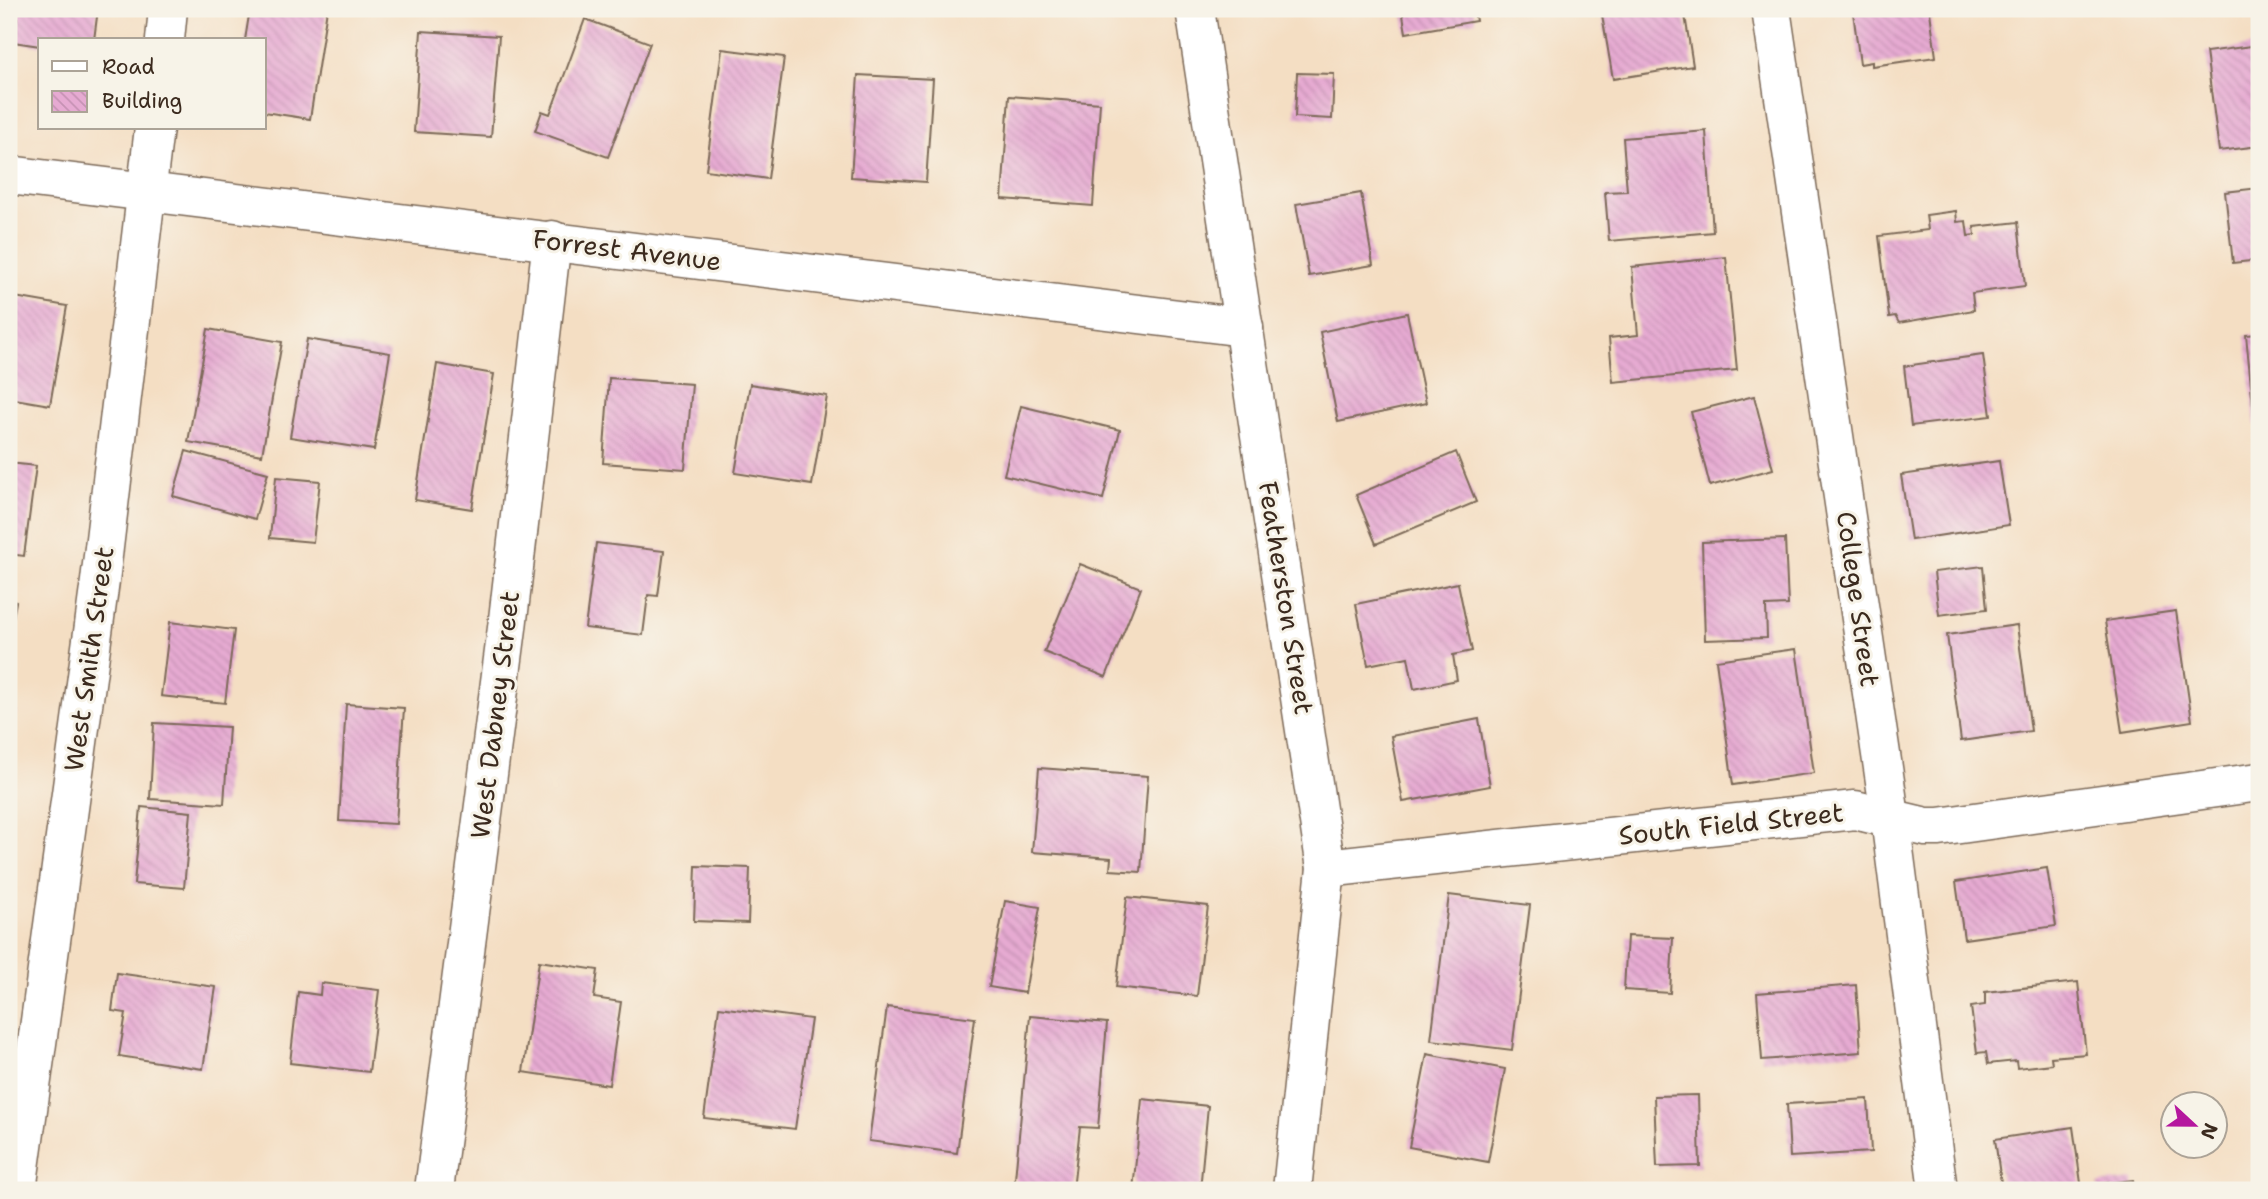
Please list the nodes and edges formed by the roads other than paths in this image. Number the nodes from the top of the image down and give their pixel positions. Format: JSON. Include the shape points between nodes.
{"nodes":[{"id":1,"x":168,"y":9,"type":"edge"},
{"id":2,"x":1195,"y":9,"type":"edge"},
{"id":3,"x":1771,"y":9,"type":"edge"},
{"id":4,"x":164,"y":38,"type":"edge"},
{"id":5,"x":154,"y":130,"type":"edge"},
{"id":6,"x":9,"y":175,"type":"edge"},
{"id":7,"x":147,"y":193,"type":"junction"},
{"id":8,"x":552,"y":240,"type":"junction"},
{"id":9,"x":1244,"y":327,"type":"junction"},
{"id":10,"x":2259,"y":782,"type":"edge"},
{"id":11,"x":1890,"y":818,"type":"junction"},
{"id":12,"x":1326,"y":868,"type":"junction"},
{"id":13,"x":17,"y":1190,"type":"edge"},
{"id":14,"x":434,"y":1190,"type":"edge"},
{"id":15,"x":1292,"y":1190,"type":"edge"},
{"id":16,"x":1938,"y":1190,"type":"edge"}],
"edges":[{"from":1,"to":4,"type":"street"},
{"from":2,"to":9,"type":"street","name":"Featherston Street"},
{"from":3,"to":11,"type":"street","name":"College Street"},
{"from":5,"to":7,"type":"street","name":"West Smith Street"},
{"from":6,"to":7,"type":"street","name":"Forrest Avenue"},
{"from":7,"to":8,"type":"street","name":"Forrest Avenue"},
{"from":7,"to":13,"type":"street","name":"West Smith Street"},
{"from":8,"to":9,"type":"street","name":"Forrest Avenue"},
{"from":8,"to":14,"type":"street","name":"West Dabney Street"},
{"from":9,"to":12,"type":"street","name":"Featherston Street"},
{"from":10,"to":11,"type":"street","name":"South Field Street","via":[[1938,827]]},
{"from":11,"to":12,"type":"street","name":"South Field Street","via":[[1855,810]]},
{"from":11,"to":16,"type":"street","name":"College Street"},
{"from":12,"to":15,"type":"street","name":"Featherston Street"}]}
